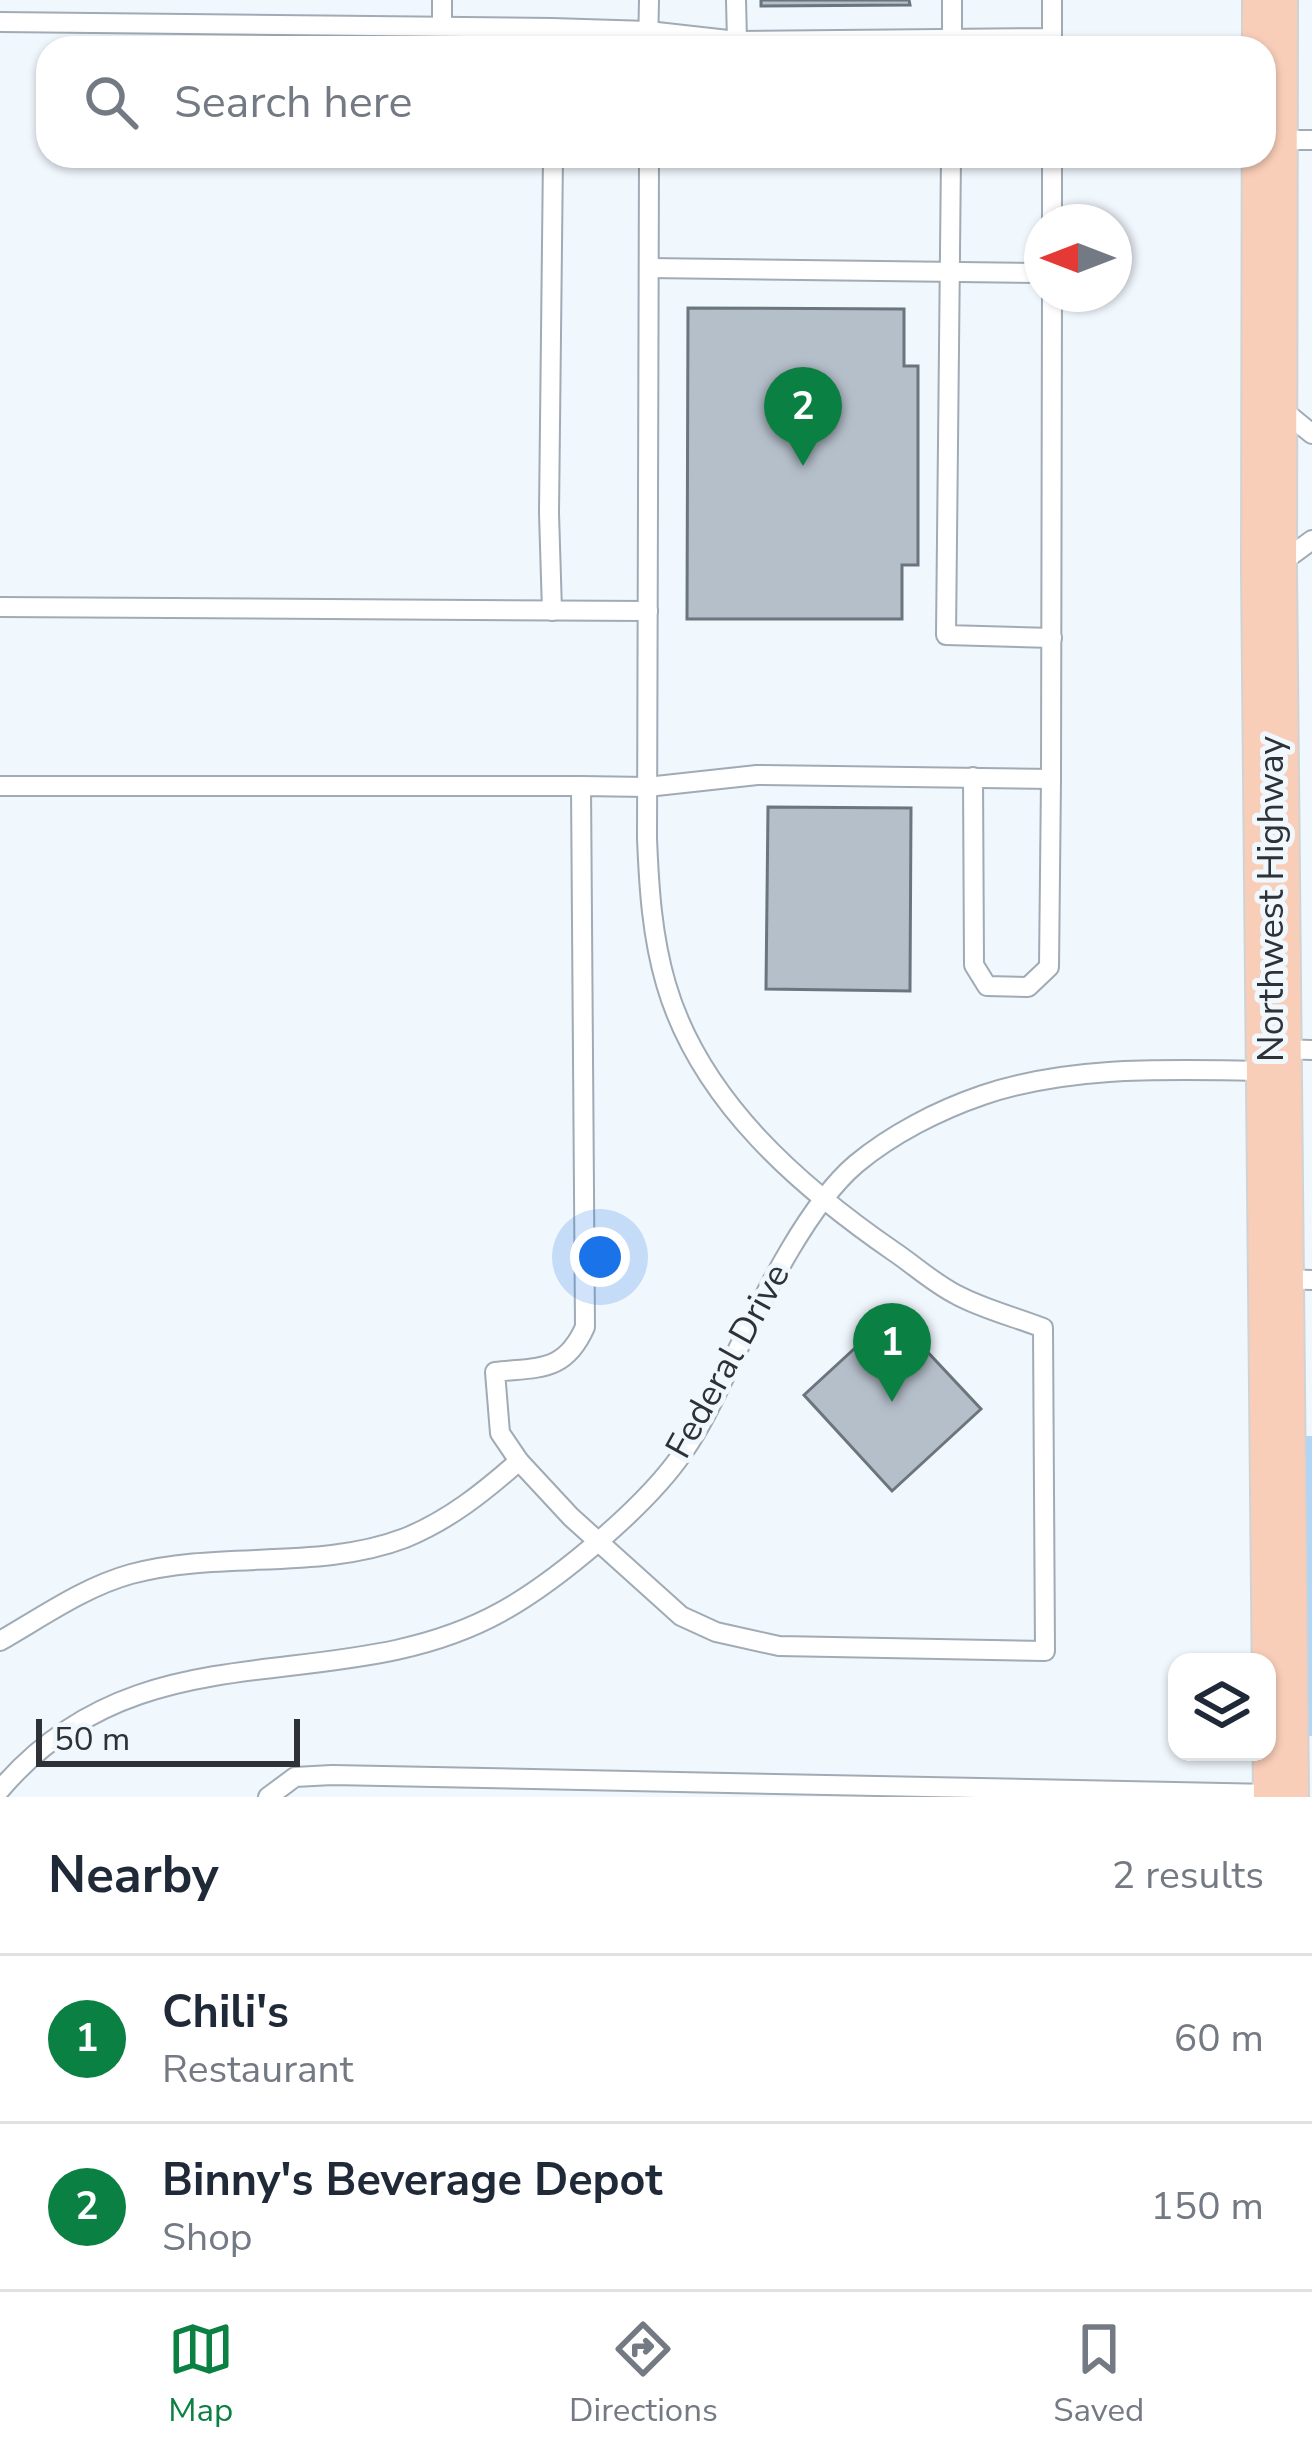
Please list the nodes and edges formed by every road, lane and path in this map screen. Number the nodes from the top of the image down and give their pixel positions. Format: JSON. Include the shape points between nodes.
{"nodes":[{"id":1,"x":442,"y":0,"type":"edge"},
{"id":2,"x":649,"y":0,"type":"edge"},
{"id":3,"x":736,"y":0,"type":"edge"},
{"id":4,"x":952,"y":0,"type":"edge"},
{"id":5,"x":1052,"y":0,"type":"edge"},
{"id":6,"x":1270,"y":0,"type":"edge"},
{"id":7,"x":0,"y":22,"type":"edge"},
{"id":8,"x":442,"y":26,"type":"junction"},
{"id":9,"x":534,"y":36,"type":"edge"},
{"id":10,"x":648,"y":36,"type":"edge"},
{"id":11,"x":736,"y":36,"type":"edge"},
{"id":12,"x":952,"y":36,"type":"edge"},
{"id":13,"x":1052,"y":36,"type":"edge"},
{"id":14,"x":1275,"y":36,"type":"edge"},
{"id":15,"x":1276,"y":40,"type":"edge"},
{"id":16,"x":1291,"y":140,"type":"edge"},
{"id":17,"x":553,"y":168,"type":"edge"},
{"id":18,"x":649,"y":168,"type":"edge"},
{"id":19,"x":951,"y":168,"type":"edge"},
{"id":20,"x":1052,"y":168,"type":"edge"},
{"id":21,"x":1052,"y":204,"type":"edge"},
{"id":22,"x":649,"y":268,"type":"junction"},
{"id":23,"x":950,"y":270,"type":"junction"},
{"id":24,"x":1024,"y":272,"type":"edge"},
{"id":25,"x":1052,"y":312,"type":"edge"},
{"id":26,"x":1268,"y":398,"type":"junction"},
{"id":27,"x":1312,"y":434,"type":"edge"},
{"id":28,"x":1290,"y":556,"type":"edge"},
{"id":29,"x":0,"y":607,"type":"edge"},
{"id":30,"x":552,"y":611,"type":"junction"},
{"id":31,"x":648,"y":611,"type":"junction"},
{"id":32,"x":1052,"y":638,"type":"junction"},
{"id":33,"x":973,"y":777,"type":"junction"},
{"id":34,"x":1051,"y":778,"type":"junction"},
{"id":35,"x":0,"y":786,"type":"edge"},
{"id":36,"x":581,"y":786,"type":"junction"},
{"id":37,"x":646,"y":787,"type":"junction"},
{"id":38,"x":1286,"y":1057,"type":"edge"},
{"id":39,"x":824,"y":1203,"type":"junction"},
{"id":40,"x":1294,"y":1280,"type":"edge"},
{"id":41,"x":1277,"y":1370,"type":"junction"},
{"id":42,"x":519,"y":1461,"type":"junction"},
{"id":43,"x":1312,"y":1461,"type":"edge"},
{"id":44,"x":597,"y":1540,"type":"junction"},
{"id":45,"x":0,"y":1640,"type":"edge"},
{"id":46,"x":0,"y":1790,"type":"edge"},
{"id":47,"x":1117,"y":1794,"type":"edge"},
{"id":48,"x":1281,"y":1796,"type":"edge"},
{"id":49,"x":268,"y":1797,"type":"edge"}],
"edges":[{"from":1,"to":8,"type":"lane"},
{"from":2,"to":10,"type":"lane"},
{"from":3,"to":11,"type":"lane"},
{"from":4,"to":12,"type":"lane"},
{"from":5,"to":13,"type":"lane"},
{"from":6,"to":14,"type":"main road","name":"Northwest Highway"},
{"from":7,"to":8,"type":"lane"},
{"from":8,"to":9,"type":"lane"},
{"from":15,"to":16,"type":"main road","name":"Northwest Highway"},
{"from":16,"to":26,"type":"main road","name":"Northwest Highway"},
{"from":17,"to":30,"type":"lane"},
{"from":18,"to":22,"type":"lane"},
{"from":19,"to":23,"type":"lane"},
{"from":20,"to":21,"type":"lane"},
{"from":22,"to":23,"type":"lane"},
{"from":22,"to":31,"type":"lane"},
{"from":23,"to":24,"type":"lane"},
{"from":23,"to":32,"type":"lane","via":[[946,635]]},
{"from":25,"to":32,"type":"lane"},
{"from":26,"to":27,"type":"lane"},
{"from":26,"to":28,"type":"main road","name":"Northwest Highway"},
{"from":28,"to":38,"type":"main road","name":"Northwest Highway"},
{"from":29,"to":30,"type":"lane"},
{"from":30,"to":31,"type":"lane"},
{"from":31,"to":37,"type":"lane"},
{"from":32,"to":34,"type":"lane"},
{"from":33,"to":34,"type":"lane"},
{"from":33,"to":34,"type":"lane","via":[[974,965],[987,986],[1028,987],[1049,967]]},
{"from":33,"to":37,"type":"lane","via":[[757,776]]},
{"from":35,"to":36,"type":"lane"},
{"from":36,"to":37,"type":"lane"},
{"from":36,"to":42,"type":"lane","via":[[585,1327],[560,1361],[495,1372],[500,1433]]},
{"from":37,"to":39,"type":"lane","via":[[651,921],[685,1033],[748,1129]]},
{"from":38,"to":39,"type":"lane","name":"Federal Drive","via":[[1048,1078],[985,1094],[892,1140],[854,1166]]},
{"from":38,"to":40,"type":"main road","name":"Northwest Highway"},
{"from":39,"to":44,"type":"lane","name":"Federal Drive","via":[[770,1285],[684,1453]]},
{"from":39,"to":44,"type":"lane","via":[[957,1295],[1043,1328],[1046,1651],[779,1646],[716,1632],[681,1616]]},
{"from":40,"to":41,"type":"main road","name":"Northwest Highway"},
{"from":41,"to":43,"type":"main road"},
{"from":41,"to":48,"type":"main road","name":"Northwest Highway","via":[[1288,1641]]},
{"from":42,"to":44,"type":"lane"},
{"from":42,"to":45,"type":"lane","via":[[474,1502],[404,1538],[332,1554],[130,1574]]},
{"from":44,"to":46,"type":"lane","name":"Federal Drive","via":[[547,1583],[452,1636],[183,1681],[119,1701],[67,1727]]},
{"from":47,"to":48,"type":"lane"},
{"from":47,"to":49,"type":"lane","via":[[332,1775],[295,1777]]}]}
